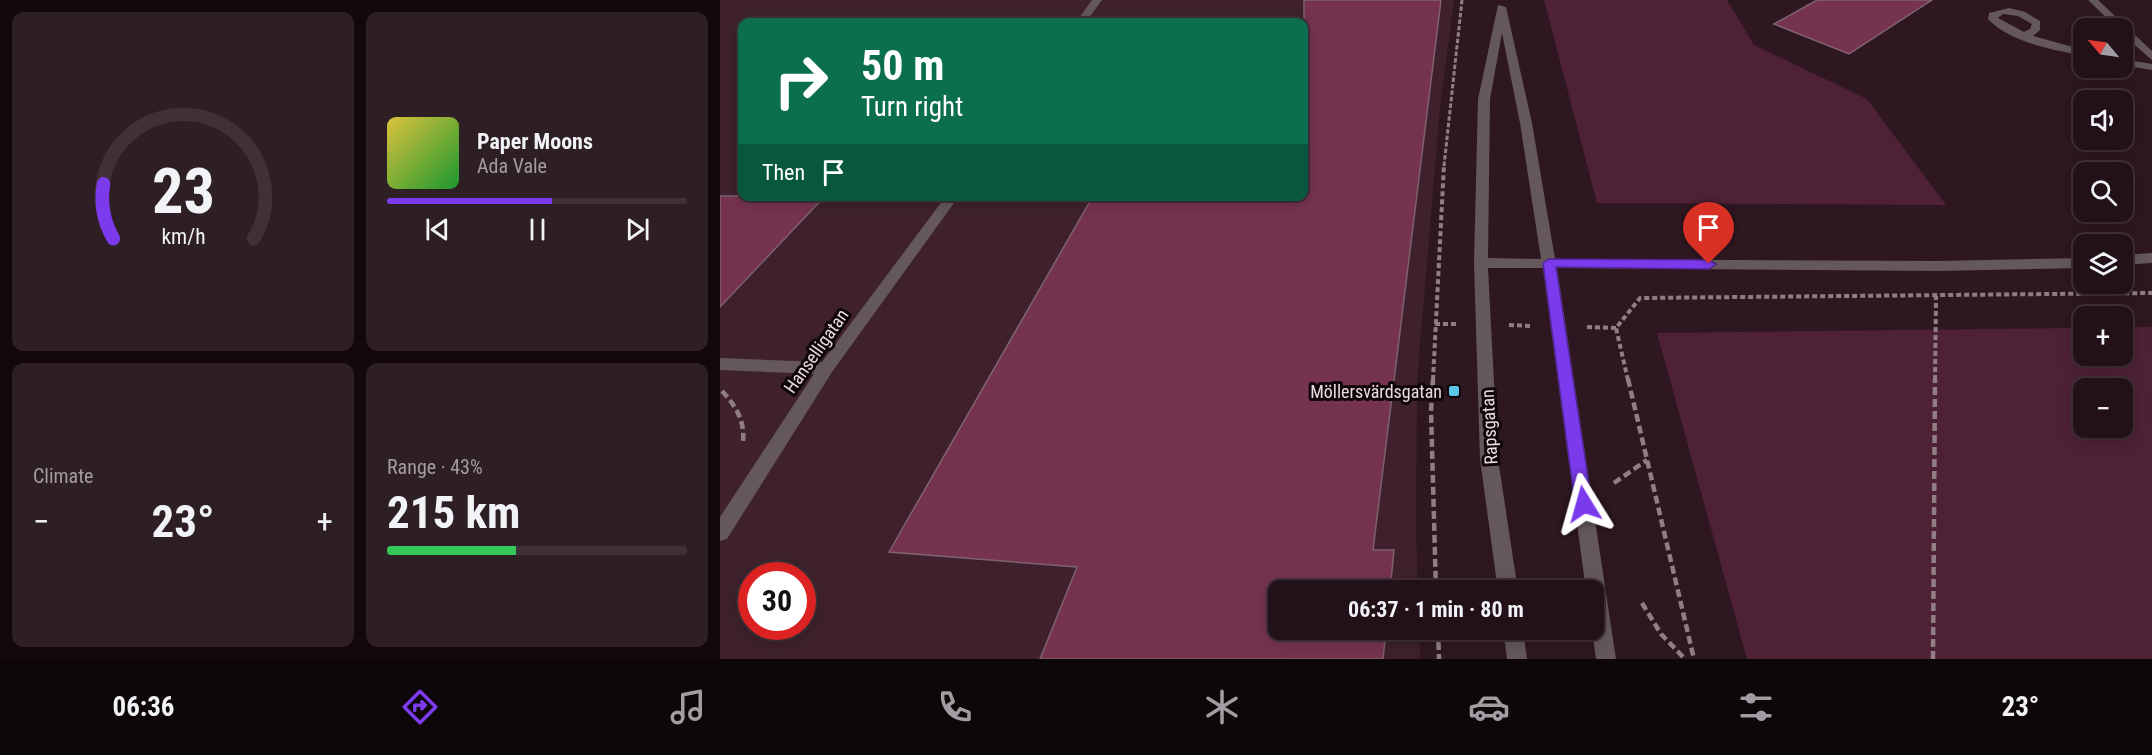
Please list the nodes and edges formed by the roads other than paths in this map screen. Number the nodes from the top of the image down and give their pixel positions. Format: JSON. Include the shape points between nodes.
{"nodes":[{"id":1,"x":1098,"y":0,"type":"edge"},
{"id":2,"x":2093,"y":0,"type":"edge"},
{"id":3,"x":1502,"y":3,"type":"edge"},
{"id":4,"x":1084,"y":18,"type":"edge"},
{"id":5,"x":2026,"y":35,"type":"dead end"},
{"id":6,"x":2073,"y":50,"type":"edge"},
{"id":7,"x":2152,"y":57,"type":"edge"},
{"id":8,"x":2133,"y":64,"type":"edge"},
{"id":9,"x":2152,"y":67,"type":"edge"},
{"id":10,"x":949,"y":201,"type":"edge"},
{"id":11,"x":2152,"y":258,"type":"edge"},
{"id":12,"x":2133,"y":259,"type":"edge"},
{"id":13,"x":1480,"y":263,"type":"junction"},
{"id":14,"x":1549,"y":263,"type":"junction"},
{"id":15,"x":2073,"y":263,"type":"edge"},
{"id":16,"x":720,"y":364,"type":"edge"},
{"id":17,"x":826,"y":368,"type":"junction"},
{"id":18,"x":720,"y":533,"type":"edge"},
{"id":19,"x":1506,"y":580,"type":"edge"},
{"id":20,"x":1514,"y":640,"type":"edge"},
{"id":21,"x":1517,"y":659,"type":"edge"},
{"id":22,"x":1606,"y":659,"type":"edge"}],
"edges":[{"from":1,"to":4,"type":"street"},
{"from":2,"to":7,"type":"street"},
{"from":3,"to":13,"type":"street","name":"Rapsgatan","via":[[1484,99]]},
{"from":3,"to":14,"type":"street","name":"Rapsgatan"},
{"from":5,"to":6,"type":"street"},
{"from":8,"to":9,"type":"street"},
{"from":10,"to":17,"type":"street","name":"Hanselligatan"},
{"from":11,"to":12,"type":"street"},
{"from":13,"to":14,"type":"street"},
{"from":13,"to":19,"type":"street","name":"Rapsgatan","via":[[1489,459]]},
{"from":14,"to":15,"type":"street"},
{"from":14,"to":22,"type":"street","name":"Rapsgatan"},
{"from":16,"to":17,"type":"street"},
{"from":17,"to":18,"type":"street","name":"Hanselligatan"},
{"from":20,"to":21,"type":"street"}]}
